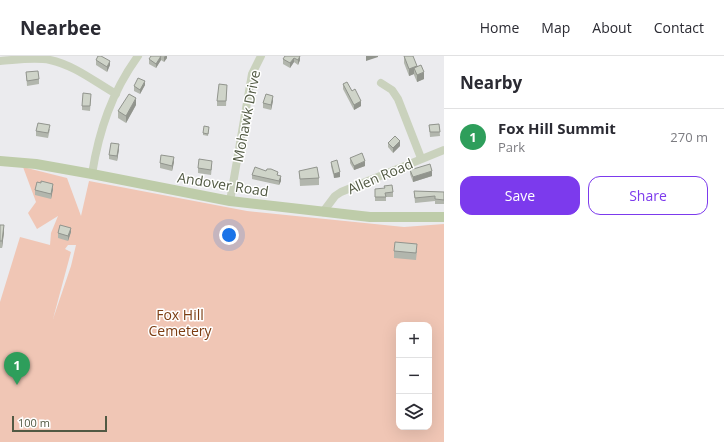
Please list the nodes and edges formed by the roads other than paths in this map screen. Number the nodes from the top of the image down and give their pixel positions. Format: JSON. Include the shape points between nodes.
{"nodes":[{"id":1,"x":138,"y":56,"type":"edge"},
{"id":2,"x":261,"y":56,"type":"edge"},
{"id":3,"x":23,"y":58,"type":"edge"},
{"id":4,"x":0,"y":61,"type":"edge"},
{"id":5,"x":381,"y":83,"type":"dead end"},
{"id":6,"x":116,"y":94,"type":"junction"},
{"id":7,"x":444,"y":150,"type":"edge"},
{"id":8,"x":421,"y":158,"type":"junction"},
{"id":9,"x":0,"y":161,"type":"edge"},
{"id":10,"x":92,"y":174,"type":"junction"},
{"id":11,"x":230,"y":201,"type":"junction"},
{"id":12,"x":323,"y":212,"type":"junction"},
{"id":13,"x":444,"y":217,"type":"edge"}],
"edges":[{"from":1,"to":6,"type":"street"},
{"from":2,"to":11,"type":"street","name":"Mohawk Drive","via":[[252,74]]},
{"from":3,"to":4,"type":"street"},
{"from":3,"to":6,"type":"street","via":[[50,60],[66,65]]},
{"from":5,"to":8,"type":"street","via":[[392,90],[398,99]]},
{"from":6,"to":10,"type":"street","via":[[103,121]]},
{"from":7,"to":8,"type":"street","name":"Allen Road"},
{"from":8,"to":12,"type":"street","name":"Allen Road","via":[[341,192]]},
{"from":9,"to":10,"type":"main road","name":"Andover Road","via":[[36,164]]},
{"from":10,"to":11,"type":"main road","name":"Andover Road"},
{"from":11,"to":12,"type":"main road","name":"Andover Road"},
{"from":12,"to":13,"type":"main road","name":"Andover Road","via":[[370,217]]}]}
